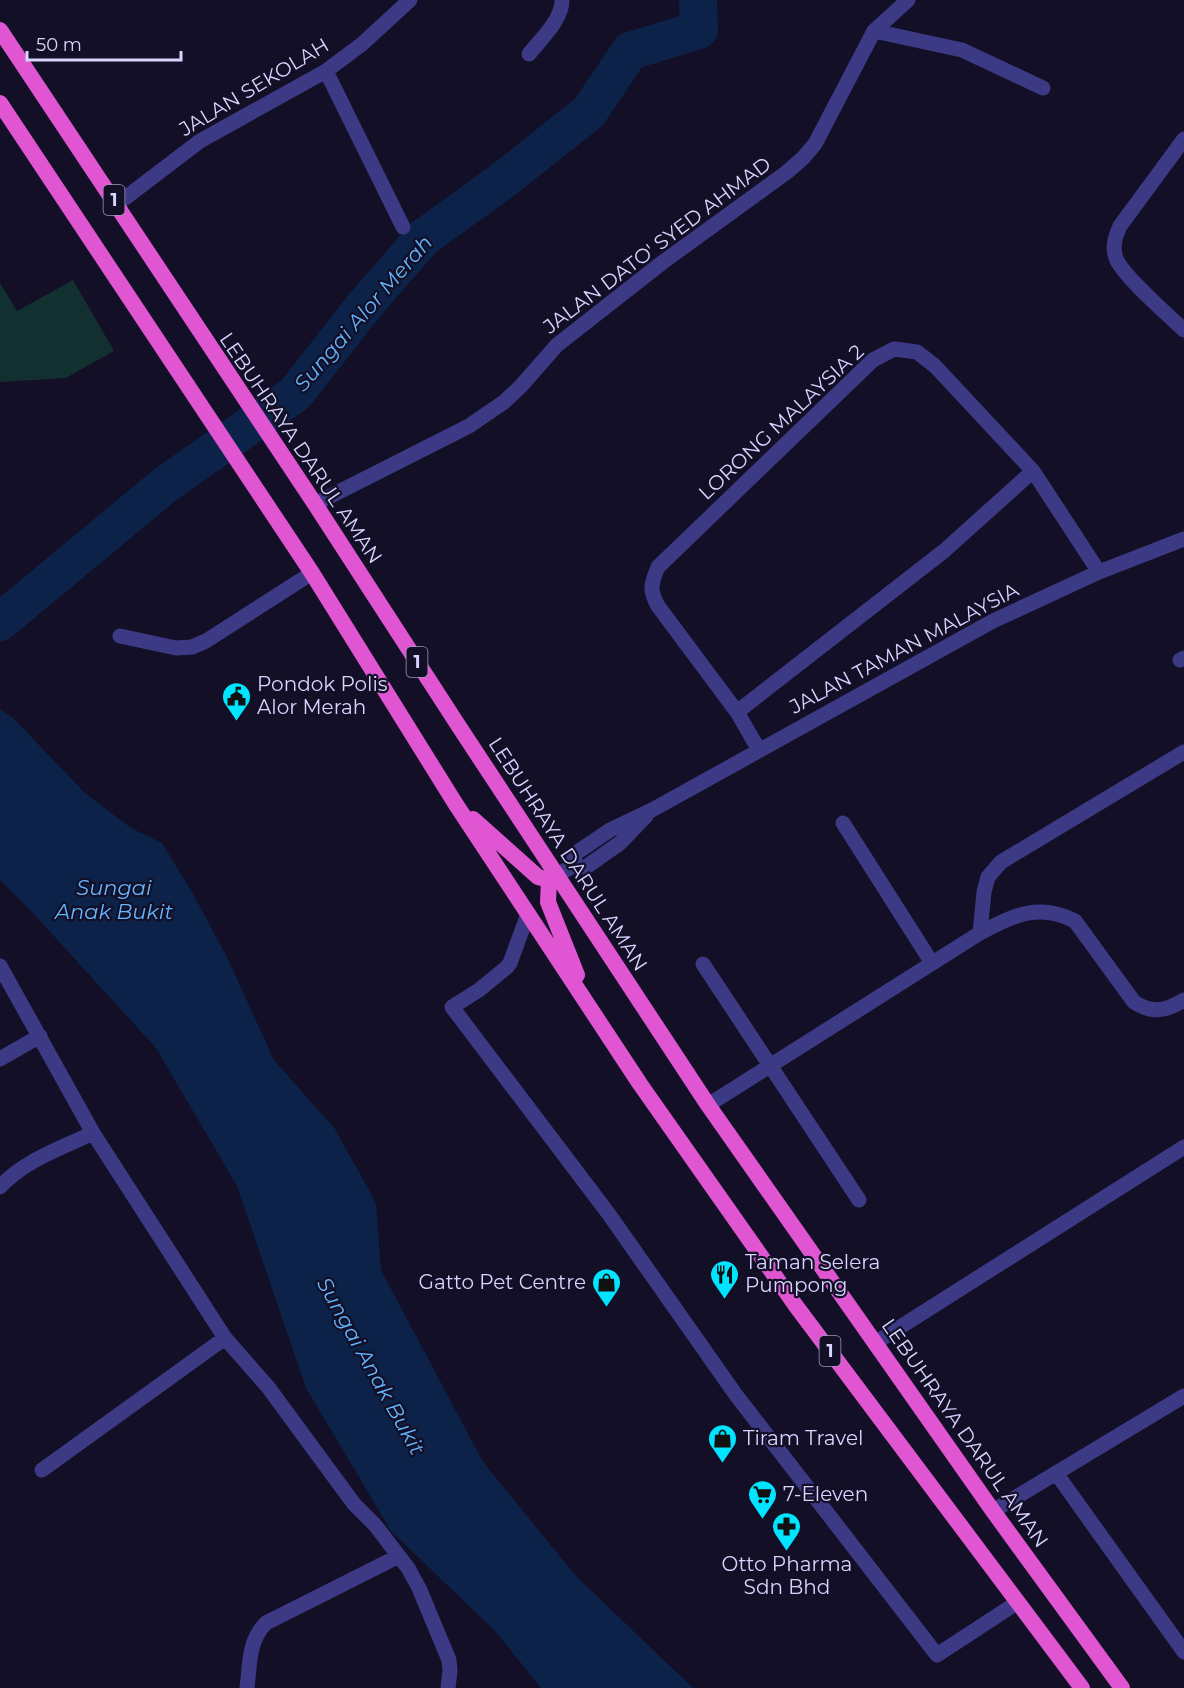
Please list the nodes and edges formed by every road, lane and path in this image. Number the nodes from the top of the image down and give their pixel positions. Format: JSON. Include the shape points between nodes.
{"nodes":[{"id":1,"x":410,"y":0,"type":"edge"},
{"id":2,"x":562,"y":0,"type":"edge"},
{"id":3,"x":908,"y":0,"type":"edge"},
{"id":4,"x":0,"y":30,"type":"edge"},
{"id":5,"x":874,"y":31,"type":"junction"},
{"id":6,"x":529,"y":54,"type":"dead end"},
{"id":7,"x":326,"y":71,"type":"junction"},
{"id":8,"x":1043,"y":88,"type":"dead end"},
{"id":9,"x":0,"y":103,"type":"edge"},
{"id":10,"x":1184,"y":139,"type":"edge"},
{"id":11,"x":116,"y":204,"type":"junction"},
{"id":12,"x":403,"y":227,"type":"dead end"},
{"id":13,"x":1184,"y":330,"type":"edge"},
{"id":14,"x":1033,"y":471,"type":"junction"},
{"id":15,"x":315,"y":504,"type":"junction"},
{"id":16,"x":1184,"y":539,"type":"edge"},
{"id":17,"x":1099,"y":572,"type":"junction"},
{"id":18,"x":312,"y":573,"type":"junction"},
{"id":19,"x":120,"y":636,"type":"dead end"},
{"id":20,"x":737,"y":712,"type":"junction"},
{"id":21,"x":759,"y":750,"type":"junction"},
{"id":22,"x":1184,"y":752,"type":"edge"},
{"id":23,"x":455,"y":803,"type":"junction"},
{"id":24,"x":843,"y":823,"type":"dead end"},
{"id":25,"x":559,"y":874,"type":"junction"},
{"id":26,"x":528,"y":914,"type":"junction"},
{"id":27,"x":980,"y":933,"type":"junction"},
{"id":28,"x":932,"y":963,"type":"junction"},
{"id":29,"x":702,"y":964,"type":"dead end"},
{"id":30,"x":0,"y":966,"type":"edge"},
{"id":31,"x":1184,"y":1000,"type":"edge"},
{"id":32,"x":589,"y":1005,"type":"junction"},
{"id":33,"x":40,"y":1036,"type":"junction"},
{"id":34,"x":0,"y":1059,"type":"edge"},
{"id":35,"x":771,"y":1066,"type":"junction"},
{"id":36,"x":708,"y":1105,"type":"junction"},
{"id":37,"x":93,"y":1133,"type":"junction"},
{"id":38,"x":1184,"y":1147,"type":"edge"},
{"id":39,"x":0,"y":1187,"type":"edge"},
{"id":40,"x":859,"y":1200,"type":"dead end"},
{"id":41,"x":225,"y":1338,"type":"junction"},
{"id":42,"x":875,"y":1343,"type":"junction"},
{"id":43,"x":1184,"y":1396,"type":"edge"},
{"id":44,"x":42,"y":1470,"type":"dead end"},
{"id":45,"x":1056,"y":1473,"type":"junction"},
{"id":46,"x":993,"y":1511,"type":"junction"},
{"id":47,"x":399,"y":1556,"type":"junction"},
{"id":48,"x":1018,"y":1602,"type":"junction"},
{"id":49,"x":1183,"y":1649,"type":"edge"},
{"id":50,"x":247,"y":1688,"type":"edge"},
{"id":51,"x":448,"y":1688,"type":"edge"},
{"id":52,"x":1082,"y":1688,"type":"edge"},
{"id":53,"x":1122,"y":1688,"type":"edge"}],
"edges":[{"from":1,"to":7,"type":"street","name":"JALAN SEKOLAH"},
{"from":2,"to":6,"type":"street","via":[[557,19]]},
{"from":3,"to":5,"type":"street","name":"JALAN DATO' SYED AHMAD"},
{"from":4,"to":11,"type":"highway","name":"LEBUHRAYA DARUL AMAN","number":"1"},
{"from":5,"to":8,"type":"street","via":[[962,50]]},
{"from":5,"to":15,"type":"street","name":"JALAN DATO' SYED AHMAD","via":[[815,144],[787,172],[557,345],[504,402],[469,426]]},
{"from":7,"to":11,"type":"street","name":"JALAN SEKOLAH","via":[[200,141]]},
{"from":7,"to":12,"type":"street"},
{"from":9,"to":18,"type":"highway","number":"1"},
{"from":10,"to":13,"type":"street","via":[[1120,226],[1114,248],[1124,272]]},
{"from":11,"to":15,"type":"highway","name":"LEBUHRAYA DARUL AMAN","number":"1"},
{"from":14,"to":17,"type":"street","name":"LORONG MALAYSIA 2"},
{"from":14,"to":20,"type":"street","via":[[944,551]]},
{"from":14,"to":20,"type":"street","name":"LORONG MALAYSIA 2","via":[[935,366],[917,352],[894,349],[873,360],[658,567],[653,578],[652,597]]},
{"from":15,"to":25,"type":"highway","name":"LEBUHRAYA DARUL AMAN","number":"1"},
{"from":16,"to":17,"type":"street","name":"JALAN TAMAN MALAYSIA"},
{"from":17,"to":21,"type":"street","name":"JALAN TAMAN MALAYSIA","via":[[993,621]]},
{"from":18,"to":19,"type":"street","via":[[192,647],[176,648]]},
{"from":18,"to":23,"type":"highway","number":"1"},
{"from":20,"to":21,"type":"street","name":"LORONG MALAYSIA 2"},
{"from":21,"to":25,"type":"street","name":"JALAN TAMAN MALAYSIA","via":[[610,830],[576,853]]},
{"from":22,"to":27,"type":"street","via":[[1001,862],[988,877]]},
{"from":23,"to":25,"type":"highway","via":[[538,877]]},
{"from":23,"to":26,"type":"highway","number":"1"},
{"from":24,"to":28,"type":"street"},
{"from":25,"to":32,"type":"highway","via":[[548,902]]},
{"from":25,"to":36,"type":"highway","name":"LEBUHRAYA DARUL AMAN","number":"1"},
{"from":26,"to":32,"type":"highway","number":"1"},
{"from":26,"to":48,"type":"street","via":[[507,967],[452,1007],[608,1213],[736,1395],[937,1655]]},
{"from":27,"to":28,"type":"street"},
{"from":27,"to":31,"type":"street","via":[[1014,916],[1061,914],[1075,921],[1134,1002],[1158,1010]]},
{"from":28,"to":35,"type":"street"},
{"from":29,"to":35,"type":"street"},
{"from":30,"to":33,"type":"street"},
{"from":32,"to":48,"type":"highway","number":"1","via":[[796,1306]]},
{"from":33,"to":34,"type":"street"},
{"from":33,"to":37,"type":"street"},
{"from":35,"to":36,"type":"street"},
{"from":35,"to":40,"type":"street"},
{"from":36,"to":42,"type":"highway","name":"LEBUHRAYA DARUL AMAN","number":"1"},
{"from":37,"to":39,"type":"street","via":[[24,1166]]},
{"from":37,"to":41,"type":"street"},
{"from":38,"to":42,"type":"street"},
{"from":41,"to":44,"type":"street"},
{"from":41,"to":47,"type":"street","via":[[268,1386],[354,1504]]},
{"from":42,"to":46,"type":"highway","name":"LEBUHRAYA DARUL AMAN","number":"1"},
{"from":43,"to":45,"type":"street"},
{"from":45,"to":46,"type":"street"},
{"from":45,"to":49,"type":"street"},
{"from":46,"to":53,"type":"highway","name":"LEBUHRAYA DARUL AMAN","number":"1"},
{"from":47,"to":50,"type":"street","via":[[266,1623],[252,1644]]},
{"from":47,"to":51,"type":"street","via":[[419,1588],[445,1650],[450,1671]]},
{"from":48,"to":52,"type":"highway","number":"1"}]}
